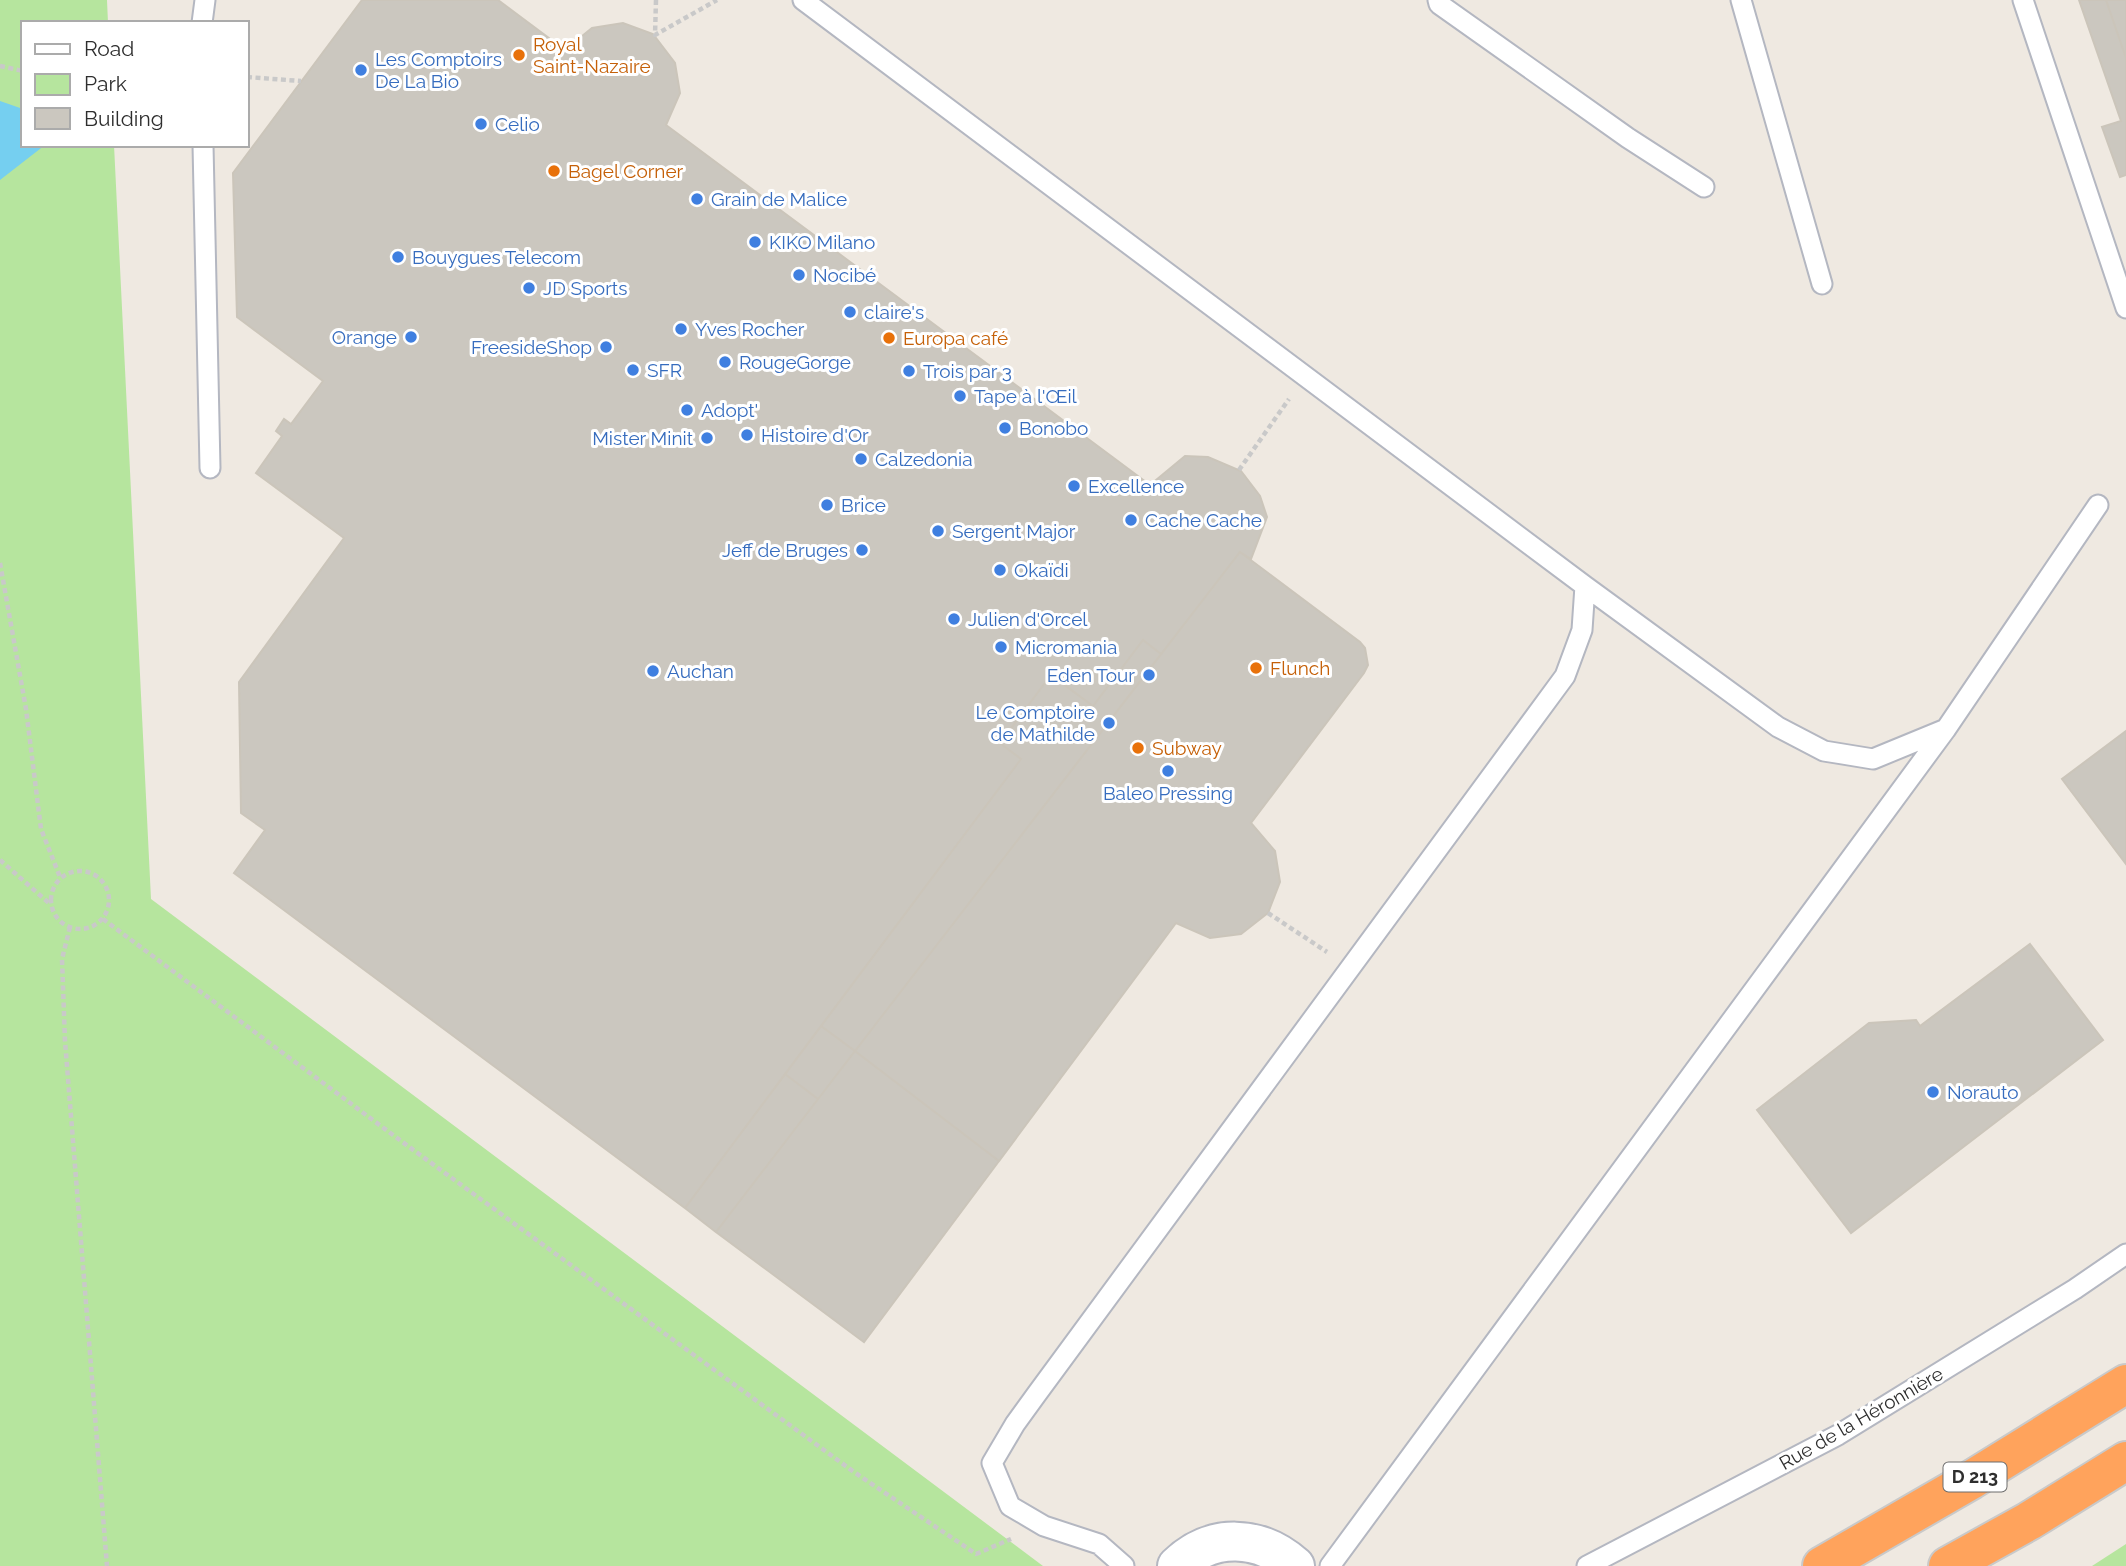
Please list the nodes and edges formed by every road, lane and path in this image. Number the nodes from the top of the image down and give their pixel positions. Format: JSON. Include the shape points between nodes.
{"nodes":[{"id":1,"x":205,"y":0,"type":"edge"},
{"id":2,"x":656,"y":0,"type":"edge"},
{"id":3,"x":717,"y":0,"type":"edge"},
{"id":4,"x":803,"y":0,"type":"edge"},
{"id":5,"x":1438,"y":0,"type":"edge"},
{"id":6,"x":1741,"y":0,"type":"edge"},
{"id":7,"x":2023,"y":0,"type":"edge"},
{"id":8,"x":202,"y":21,"type":"edge"},
{"id":9,"x":0,"y":66,"type":"edge"},
{"id":10,"x":21,"y":71,"type":"edge"},
{"id":11,"x":248,"y":77,"type":"edge"},
{"id":12,"x":301,"y":81,"type":"dead end"},
{"id":13,"x":203,"y":147,"type":"edge"},
{"id":14,"x":1704,"y":187,"type":"dead end"},
{"id":15,"x":1822,"y":284,"type":"dead end"},
{"id":16,"x":2126,"y":308,"type":"edge"},
{"id":17,"x":1305,"y":376,"type":"junction"},
{"id":18,"x":210,"y":468,"type":"dead end"},
{"id":19,"x":1239,"y":470,"type":"dead end"},
{"id":20,"x":2098,"y":505,"type":"dead end"},
{"id":21,"x":0,"y":563,"type":"edge"},
{"id":22,"x":1585,"y":586,"type":"junction"},
{"id":23,"x":1946,"y":729,"type":"junction"},
{"id":24,"x":0,"y":860,"type":"edge"},
{"id":25,"x":60,"y":877,"type":"junction"},
{"id":26,"x":50,"y":905,"type":"junction"},
{"id":27,"x":1268,"y":913,"type":"dead end"},
{"id":28,"x":103,"y":919,"type":"junction"},
{"id":29,"x":70,"y":928,"type":"junction"},
{"id":30,"x":1351,"y":968,"type":"junction"},
{"id":31,"x":2126,"y":1254,"type":"edge"},
{"id":32,"x":2126,"y":1384,"type":"edge"},
{"id":33,"x":2126,"y":1461,"type":"edge"},
{"id":34,"x":1044,"y":1526,"type":"junction"},
{"id":35,"x":107,"y":1566,"type":"edge"},
{"id":36,"x":1124,"y":1566,"type":"edge"},
{"id":37,"x":1177,"y":1566,"type":"edge"},
{"id":38,"x":1295,"y":1566,"type":"edge"},
{"id":39,"x":1330,"y":1566,"type":"edge"},
{"id":40,"x":1587,"y":1566,"type":"edge"},
{"id":41,"x":1822,"y":1566,"type":"edge"},
{"id":42,"x":1948,"y":1566,"type":"edge"}],
"edges":[{"from":1,"to":8,"type":"lane"},
{"from":2,"to":3,"type":"path","via":[[655,35]]},
{"from":4,"to":17,"type":"lane"},
{"from":5,"to":14,"type":"lane","via":[[1608,124]]},
{"from":6,"to":15,"type":"lane"},
{"from":7,"to":16,"type":"lane"},
{"from":9,"to":10,"type":"path"},
{"from":11,"to":12,"type":"path"},
{"from":13,"to":18,"type":"lane"},
{"from":17,"to":19,"type":"path"},
{"from":17,"to":22,"type":"lane"},
{"from":20,"to":23,"type":"lane"},
{"from":21,"to":25,"type":"path","via":[[41,829]]},
{"from":22,"to":23,"type":"lane","via":[[1778,727],[1824,751],[1873,759]]},
{"from":22,"to":30,"type":"lane","via":[[1582,630],[1565,676]]},
{"from":23,"to":39,"type":"lane"},
{"from":24,"to":26,"type":"path"},
{"from":25,"to":26,"type":"path"},
{"from":25,"to":28,"type":"path","via":[[75,870],[103,880],[109,899]]},
{"from":26,"to":29,"type":"path","via":[[57,919]]},
{"from":27,"to":30,"type":"path"},
{"from":28,"to":29,"type":"path","via":[[85,929]]},
{"from":28,"to":34,"type":"path","via":[[854,1472],[976,1554]]},
{"from":29,"to":35,"type":"path","via":[[62,959],[65,1041]]},
{"from":30,"to":34,"type":"lane","via":[[1022,1414],[992,1463],[1010,1506]]},
{"from":31,"to":40,"type":"lane","name":"Rue de la Héronnière","via":[[1838,1435]]},
{"from":32,"to":41,"type":"highway","number":"D 213"},
{"from":33,"to":42,"type":"highway"},
{"from":34,"to":36,"type":"lane","via":[[1099,1544]]},
{"from":37,"to":38,"type":"street","via":[[1212,1544],[1239,1540],[1256,1543]]}]}
